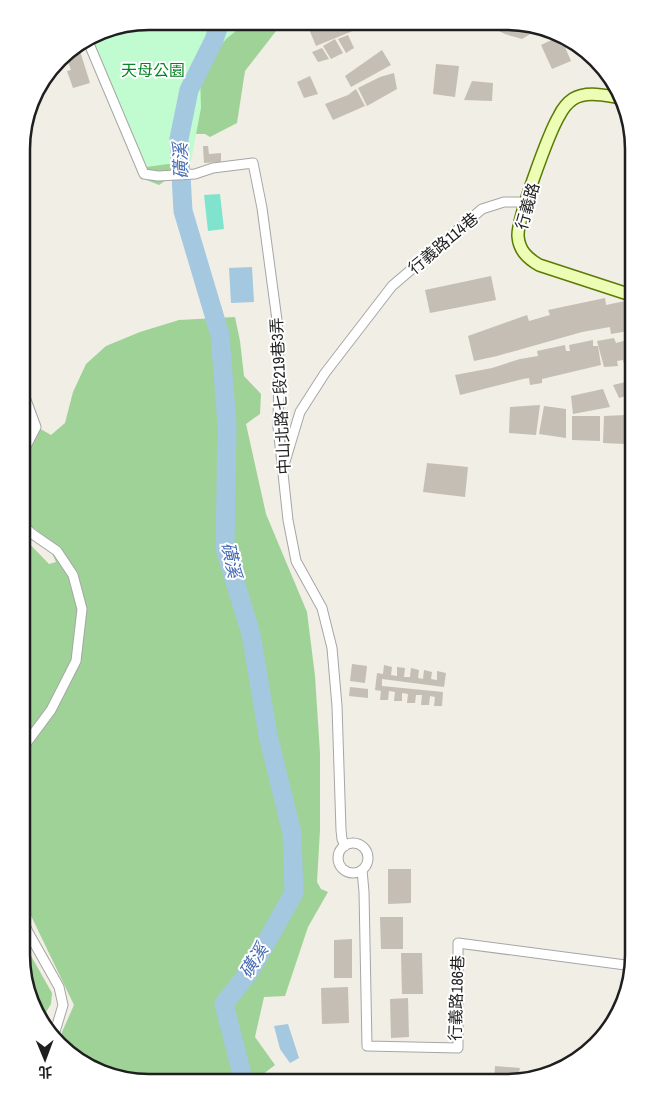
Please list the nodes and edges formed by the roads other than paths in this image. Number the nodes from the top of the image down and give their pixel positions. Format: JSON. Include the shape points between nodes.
{"nodes":[{"id":1,"x":89,"y":46,"type":"edge"},
{"id":2,"x":613,"y":97,"type":"edge"},
{"id":3,"x":527,"y":202,"type":"junction"},
{"id":4,"x":625,"y":293,"type":"edge"},
{"id":5,"x":30,"y":411,"type":"edge"},
{"id":6,"x":30,"y":439,"type":"edge"},
{"id":7,"x":283,"y":470,"type":"junction"},
{"id":8,"x":30,"y":531,"type":"edge"},
{"id":9,"x":30,"y":738,"type":"edge"},
{"id":10,"x":341,"y":830,"type":"junction"},
{"id":11,"x":355,"y":843,"type":"junction"},
{"id":12,"x":345,"y":846,"type":"junction"},
{"id":13,"x":362,"y":870,"type":"junction"},
{"id":14,"x":352,"y":872,"type":"junction"},
{"id":15,"x":364,"y":892,"type":"junction"},
{"id":16,"x":30,"y":935,"type":"edge"},
{"id":17,"x":625,"y":965,"type":"edge"},
{"id":18,"x":56,"y":1028,"type":"edge"}],
"edges":[{"from":1,"to":7,"type":"street","name":"中山北路七段219巷3弄","via":[[144,174],[195,174],[213,168],[253,163],[277,320],[280,363],[278,427]]},
{"from":2,"to":3,"type":"street","name":"行義路","via":[[585,95],[566,105],[558,117]]},
{"from":3,"to":4,"type":"street","name":"行義路","via":[[518,235],[527,258],[539,266]]},
{"from":3,"to":7,"type":"street","name":"行義路114巷","via":[[504,202],[482,210],[392,286],[325,373],[300,412]]},
{"from":5,"to":6,"type":"street","via":[[36,427]]},
{"from":7,"to":10,"type":"street","name":"中山北路七段219巷3弄","via":[[296,561],[322,608],[332,648]]},
{"from":8,"to":9,"type":"street","via":[[57,551],[73,575],[82,609],[76,661],[51,710]]},
{"from":10,"to":11,"type":"street"},
{"from":10,"to":12,"type":"street","name":"中山北路七段219巷3弄"},
{"from":11,"to":12,"type":"street"},
{"from":11,"to":13,"type":"street","via":[[364,848],[368,857]]},
{"from":12,"to":14,"type":"street","via":[[339,859],[343,868]]},
{"from":13,"to":14,"type":"street"},
{"from":13,"to":15,"type":"street","name":"行義路186巷"},
{"from":14,"to":15,"type":"street","name":"行義路186巷"},
{"from":15,"to":17,"type":"street","name":"行義路186巷","via":[[367,1046],[458,1048],[458,943]]},
{"from":16,"to":18,"type":"street","via":[[60,987],[63,1005]]}]}
